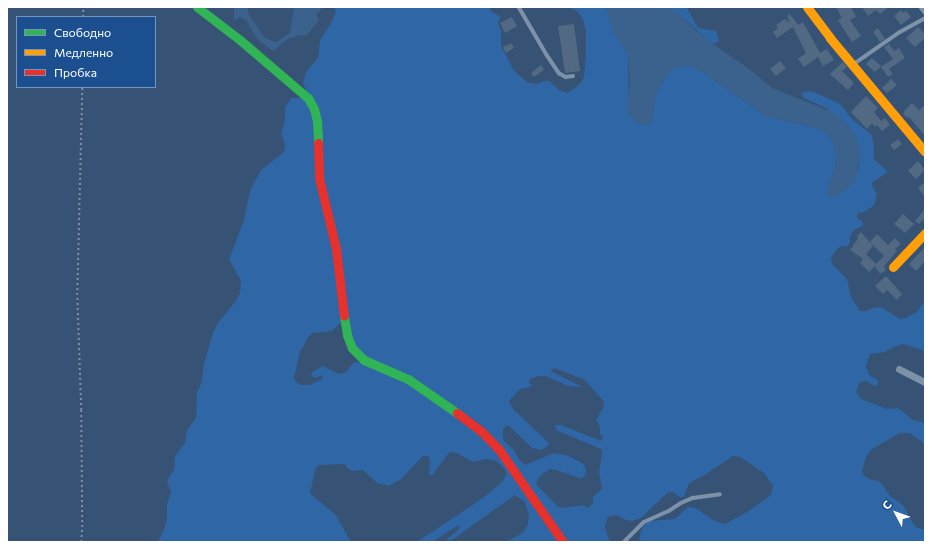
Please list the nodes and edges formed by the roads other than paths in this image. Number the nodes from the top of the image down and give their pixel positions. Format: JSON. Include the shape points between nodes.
{"nodes":[{"id":1,"x":197,"y":7,"type":"edge"},
{"id":2,"x":519,"y":7,"type":"edge"},
{"id":3,"x":807,"y":7,"type":"edge"},
{"id":4,"x":922,"y":7,"type":"edge"},
{"id":5,"x":925,"y":11,"type":"edge"},
{"id":6,"x":925,"y":18,"type":"edge"},
{"id":7,"x":853,"y":65,"type":"junction"},
{"id":8,"x":573,"y":76,"type":"dead end"},
{"id":9,"x":925,"y":152,"type":"edge"},
{"id":10,"x":925,"y":233,"type":"edge"},
{"id":11,"x":893,"y":267,"type":"dead end"},
{"id":12,"x":899,"y":370,"type":"dead end"},
{"id":13,"x":925,"y":382,"type":"edge"},
{"id":14,"x":720,"y":494,"type":"dead end"},
{"id":15,"x":563,"y":542,"type":"edge"},
{"id":16,"x":624,"y":542,"type":"edge"}],
"edges":[{"from":1,"to":15,"type":"street","via":[[300,90],[314,109],[319,178],[336,249],[340,302],[352,348],[364,360],[408,378],[481,431],[500,451]]},
{"from":2,"to":8,"type":"lane","via":[[559,73],[566,77]]},
{"from":3,"to":7,"type":"street"},
{"from":4,"to":5,"type":"street"},
{"from":6,"to":7,"type":"lane"},
{"from":7,"to":9,"type":"street"},
{"from":10,"to":11,"type":"street"},
{"from":12,"to":13,"type":"street"},
{"from":14,"to":16,"type":"lane","via":[[681,503],[644,522]]}]}
